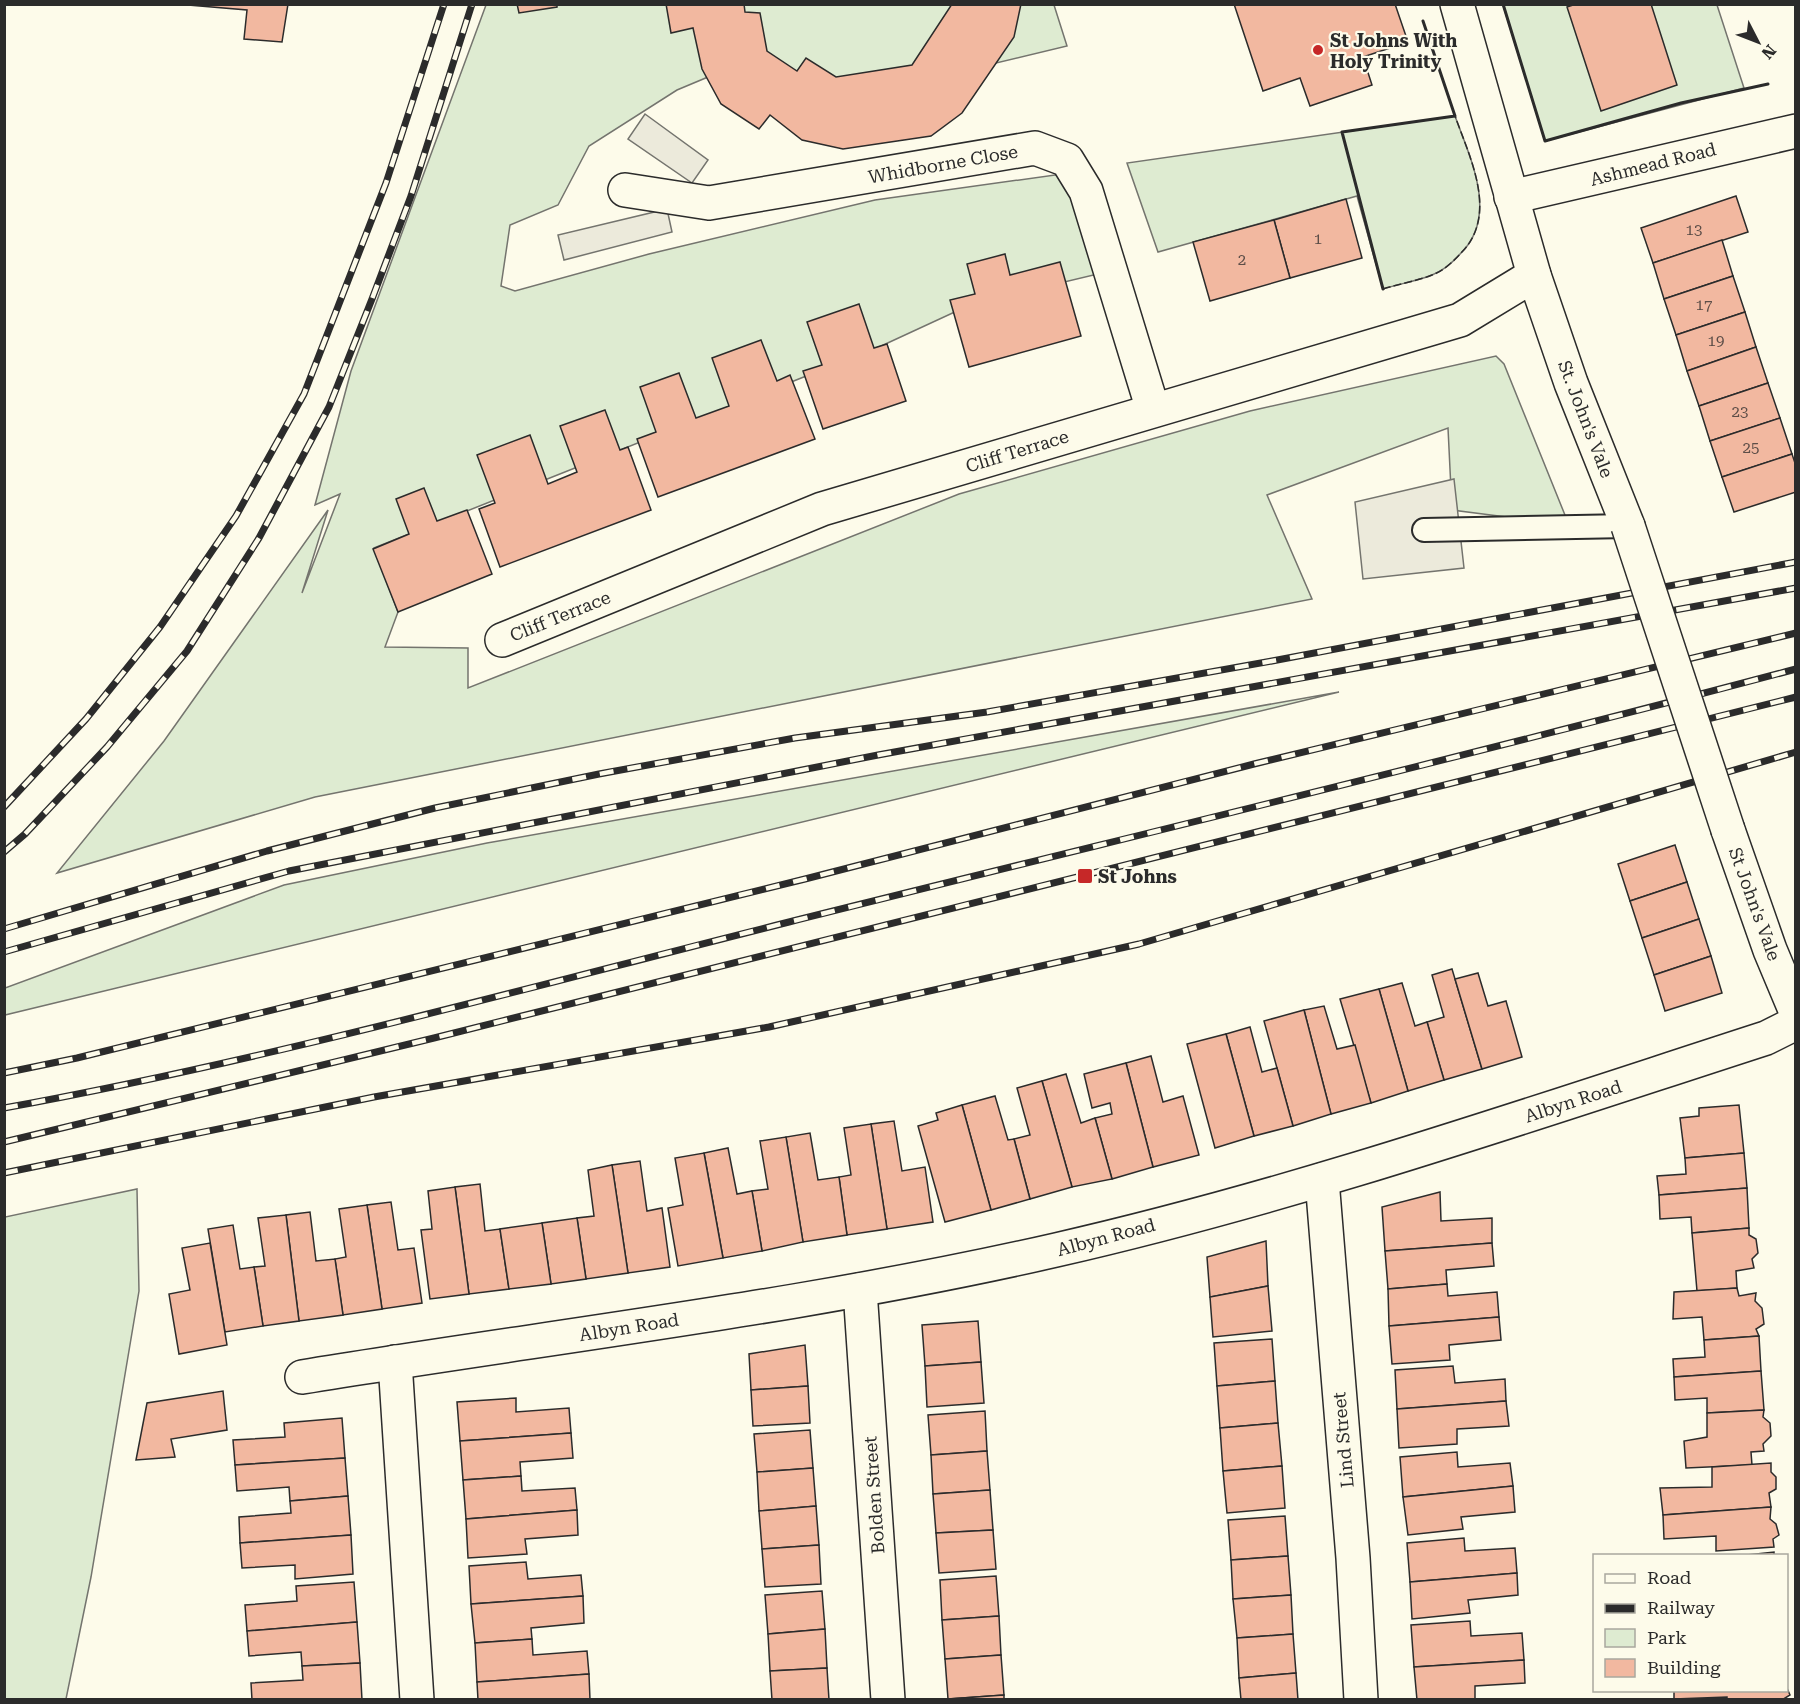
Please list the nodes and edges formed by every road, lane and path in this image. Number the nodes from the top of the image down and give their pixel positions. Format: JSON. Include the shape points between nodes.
{"nodes":[{"id":1,"x":1457,"y":4,"type":"edge"},
{"id":2,"x":1796,"y":131,"type":"edge"},
{"id":3,"x":625,"y":190,"type":"dead end"},
{"id":4,"x":1511,"y":197,"type":"junction"},
{"id":5,"x":1534,"y":275,"type":"junction"},
{"id":6,"x":1153,"y":410,"type":"junction"},
{"id":7,"x":1628,"y":526,"type":"junction"},
{"id":8,"x":1424,"y":530,"type":"dead end"},
{"id":9,"x":502,"y":639,"type":"dead end"},
{"id":10,"x":1728,"y":830,"type":"joint"},
{"id":11,"x":1796,"y":1012,"type":"edge"},
{"id":12,"x":1796,"y":1023,"type":"edge"},
{"id":13,"x":1322,"y":1180,"type":"junction"},
{"id":14,"x":860,"y":1290,"type":"junction"},
{"id":15,"x":395,"y":1362,"type":"junction"},
{"id":16,"x":302,"y":1377,"type":"dead end"},
{"id":17,"x":417,"y":1700,"type":"edge"},
{"id":18,"x":888,"y":1700,"type":"edge"},
{"id":19,"x":1361,"y":1700,"type":"edge"}],
"edges":[{"from":1,"to":4,"type":"street","name":"St. John's Vale"},
{"from":2,"to":4,"type":"street","name":"Ashmead Road"},
{"from":3,"to":6,"type":"street","name":"Whidborne Close","via":[[709,203],[1035,148],[1067,160],[1086,191]]},
{"from":4,"to":5,"type":"street","name":"St. John's Vale"},
{"from":5,"to":6,"type":"street","name":"Cliff Terrace","via":[[1460,320]]},
{"from":5,"to":7,"type":"street","name":"St. John's Vale","via":[[1571,383]]},
{"from":6,"to":9,"type":"street","name":"Cliff Terrace","via":[[822,509]]},
{"from":7,"to":8,"type":"lane"},
{"from":7,"to":10,"type":"street","name":"St. John's Vale","bridge":true},
{"from":10,"to":11,"type":"street","name":"St John's Vale"},
{"from":12,"to":13,"type":"street","name":"Albyn Road","via":[[1766,1038]]},
{"from":13,"to":14,"type":"street","name":"Albyn Road","via":[[1056,1250]]},
{"from":13,"to":19,"type":"street","name":"Lind Street"},
{"from":14,"to":15,"type":"street","name":"Albyn Road"},
{"from":14,"to":18,"type":"street","name":"Bolden Street"},
{"from":15,"to":16,"type":"street","name":"Albyn Road"},
{"from":15,"to":17,"type":"street"}]}
